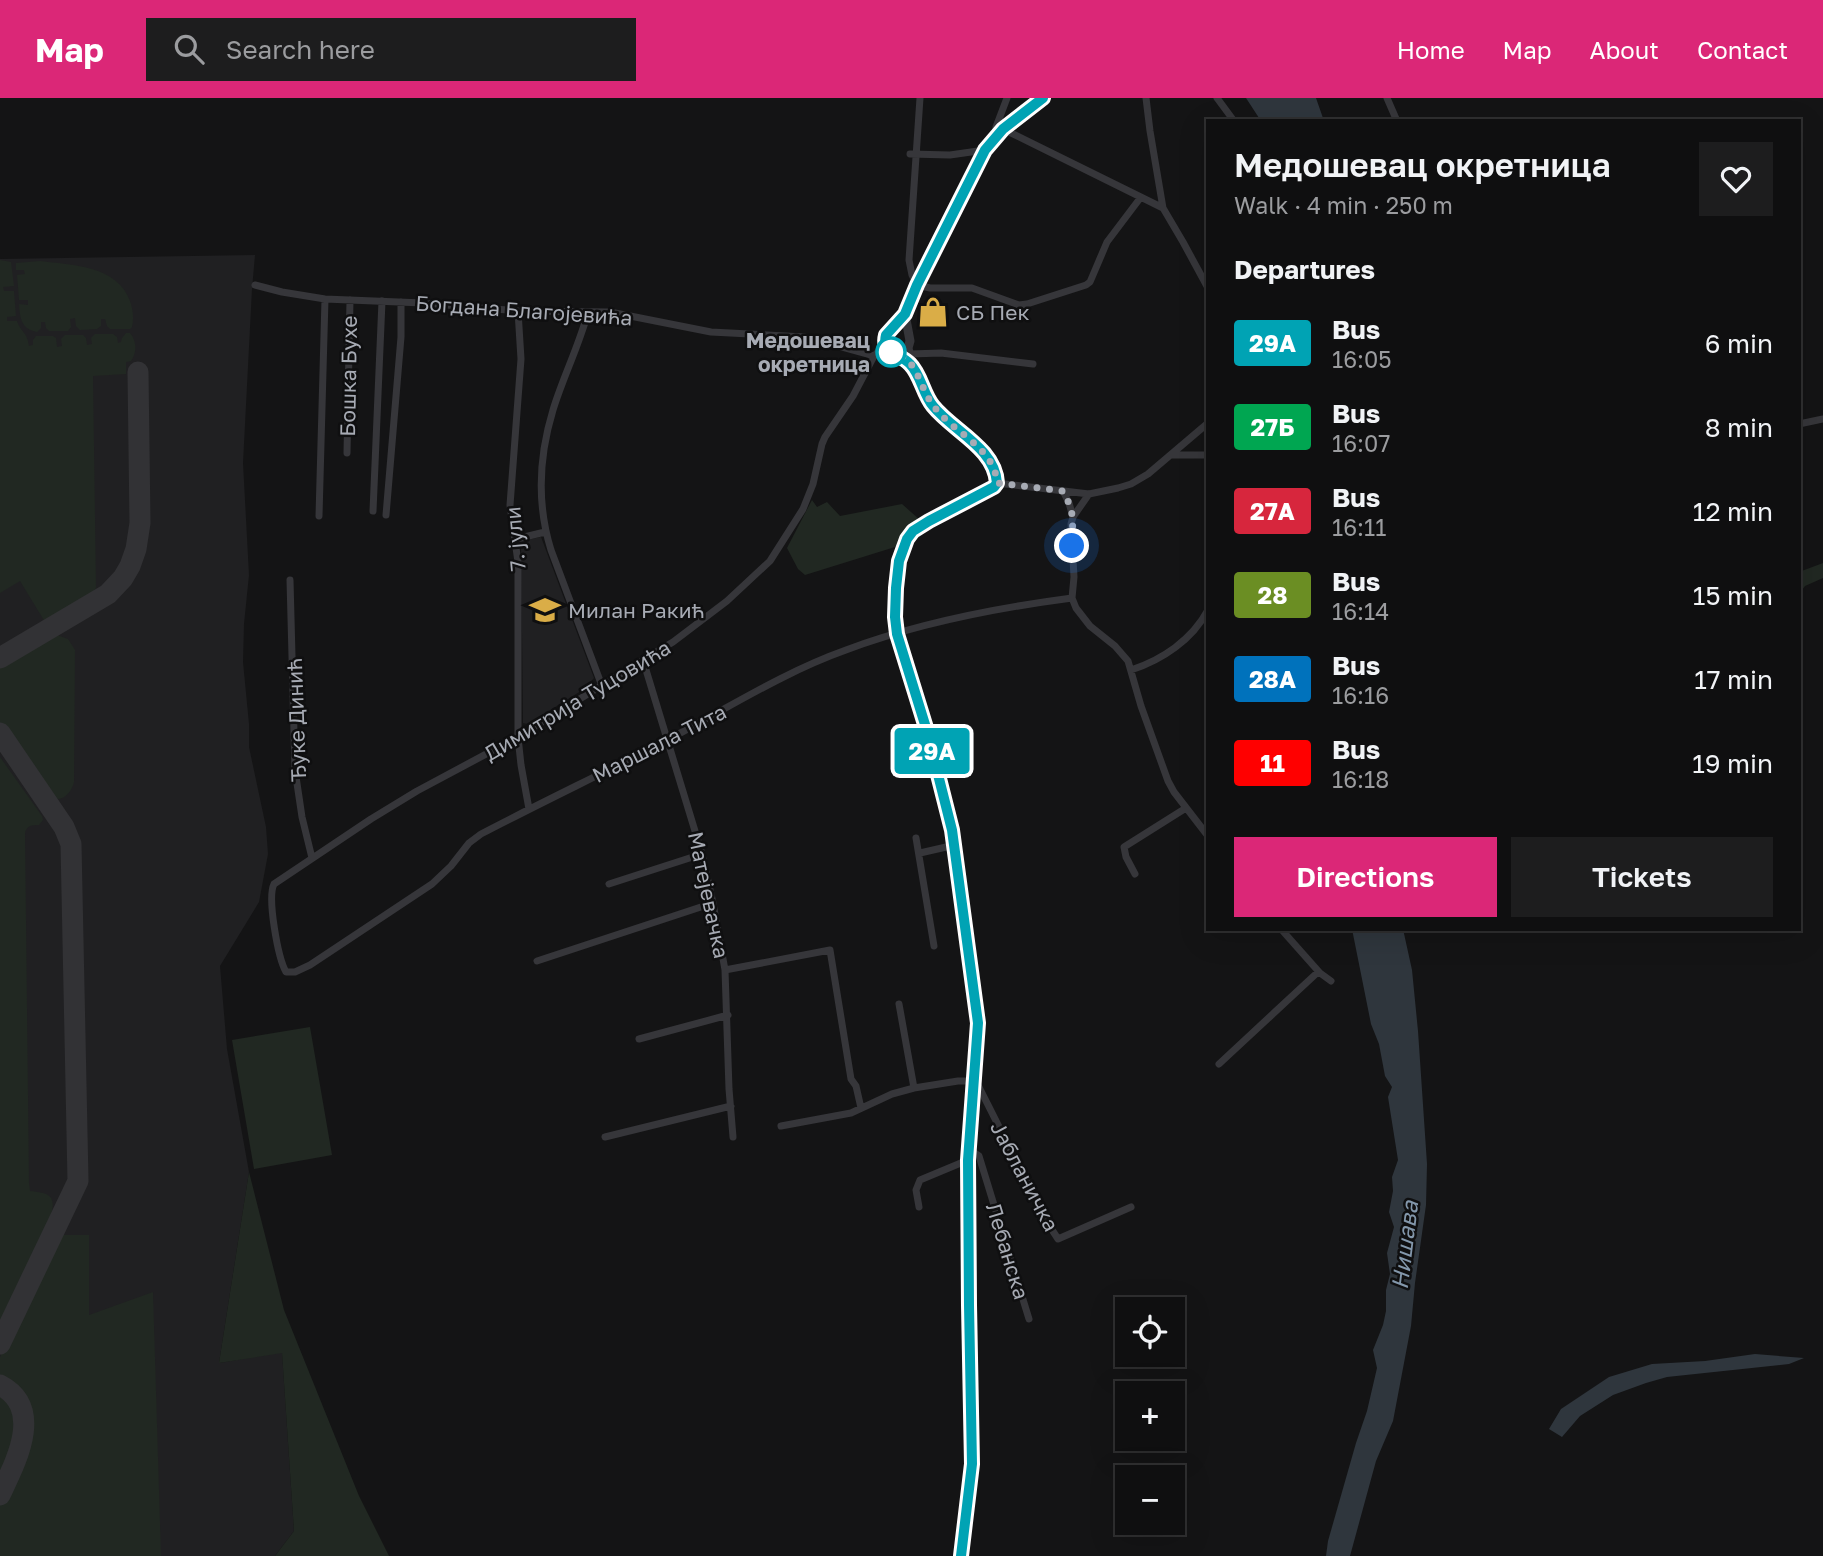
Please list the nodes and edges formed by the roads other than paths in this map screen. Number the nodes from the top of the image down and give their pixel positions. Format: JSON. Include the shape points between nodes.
{"nodes":[{"id":1,"x":920,"y":98,"type":"edge"},
{"id":2,"x":1007,"y":98,"type":"edge"},
{"id":3,"x":1043,"y":98,"type":"edge"},
{"id":4,"x":1146,"y":98,"type":"edge"},
{"id":5,"x":1217,"y":98,"type":"edge"},
{"id":6,"x":1387,"y":98,"type":"edge"},
{"id":7,"x":1233,"y":119,"type":"edge"},
{"id":8,"x":1395,"y":119,"type":"edge"},
{"id":9,"x":1003,"y":129,"type":"junction"},
{"id":10,"x":995,"y":137,"type":"junction"},
{"id":11,"x":985,"y":150,"type":"junction"},
{"id":12,"x":913,"y":154,"type":"junction"},
{"id":13,"x":1141,"y":197,"type":"junction"},
{"id":14,"x":1163,"y":208,"type":"junction"},
{"id":15,"x":1206,"y":284,"type":"edge"},
{"id":16,"x":255,"y":285,"type":"dead end"},
{"id":17,"x":917,"y":285,"type":"junction"},
{"id":18,"x":325,"y":299,"type":"junction"},
{"id":19,"x":350,"y":300,"type":"junction"},
{"id":20,"x":382,"y":301,"type":"junction"},
{"id":21,"x":401,"y":302,"type":"junction"},
{"id":22,"x":518,"y":311,"type":"junction"},
{"id":23,"x":588,"y":312,"type":"junction"},
{"id":24,"x":905,"y":314,"type":"junction"},
{"id":25,"x":892,"y":329,"type":"junction"},
{"id":26,"x":907,"y":334,"type":"junction"},
{"id":27,"x":881,"y":350,"type":"junction"},
{"id":28,"x":909,"y":351,"type":"junction"},
{"id":29,"x":899,"y":354,"type":"junction"},
{"id":30,"x":1033,"y":364,"type":"dead end"},
{"id":31,"x":912,"y":365,"type":"junction"},
{"id":32,"x":1823,"y":419,"type":"edge"},
{"id":33,"x":1802,"y":424,"type":"edge"},
{"id":34,"x":1206,"y":425,"type":"edge"},
{"id":35,"x":346,"y":453,"type":"dead end"},
{"id":36,"x":1171,"y":455,"type":"junction"},
{"id":37,"x":1206,"y":455,"type":"edge"},
{"id":38,"x":997,"y":483,"type":"junction"},
{"id":39,"x":1063,"y":491,"type":"junction"},
{"id":40,"x":1089,"y":494,"type":"junction"},
{"id":41,"x":373,"y":511,"type":"dead end"},
{"id":42,"x":386,"y":515,"type":"dead end"},
{"id":43,"x":319,"y":516,"type":"dead end"},
{"id":44,"x":1073,"y":517,"type":"junction"},
{"id":45,"x":545,"y":532,"type":"junction"},
{"id":46,"x":516,"y":539,"type":"junction"},
{"id":47,"x":290,"y":580,"type":"dead end"},
{"id":48,"x":1072,"y":598,"type":"junction"},
{"id":49,"x":1206,"y":614,"type":"edge"},
{"id":50,"x":897,"y":634,"type":"junction"},
{"id":51,"x":643,"y":660,"type":"junction"},
{"id":52,"x":1130,"y":670,"type":"junction"},
{"id":53,"x":602,"y":686,"type":"junction"},
{"id":54,"x":518,"y":737,"type":"junction"},
{"id":55,"x":668,"y":739,"type":"junction"},
{"id":56,"x":1186,"y":807,"type":"junction"},
{"id":57,"x":529,"y":809,"type":"junction"},
{"id":58,"x":1206,"y":833,"type":"edge"},
{"id":59,"x":916,"y":838,"type":"dead end"},
{"id":60,"x":955,"y":845,"type":"junction"},
{"id":61,"x":920,"y":853,"type":"junction"},
{"id":62,"x":702,"y":854,"type":"junction"},
{"id":63,"x":312,"y":858,"type":"junction"},
{"id":64,"x":1135,"y":874,"type":"dead end"},
{"id":65,"x":609,"y":884,"type":"dead end"},
{"id":66,"x":713,"y":903,"type":"junction"},
{"id":67,"x":1283,"y":931,"type":"edge"},
{"id":68,"x":934,"y":946,"type":"dead end"},
{"id":69,"x":537,"y":961,"type":"dead end"},
{"id":70,"x":725,"y":970,"type":"junction"},
{"id":71,"x":286,"y":972,"type":"joint"},
{"id":72,"x":1318,"y":972,"type":"junction"},
{"id":73,"x":1331,"y":981,"type":"dead end"},
{"id":74,"x":900,"y":1004,"type":"dead end"},
{"id":75,"x":728,"y":1015,"type":"junction"},
{"id":76,"x":639,"y":1039,"type":"dead end"},
{"id":77,"x":1219,"y":1064,"type":"dead end"},
{"id":78,"x":973,"y":1081,"type":"junction"},
{"id":79,"x":914,"y":1088,"type":"junction"},
{"id":80,"x":731,"y":1107,"type":"junction"},
{"id":81,"x":861,"y":1108,"type":"junction"},
{"id":82,"x":781,"y":1126,"type":"dead end"},
{"id":83,"x":733,"y":1137,"type":"dead end"},
{"id":84,"x":604,"y":1138,"type":"dead end"},
{"id":85,"x":968,"y":1156,"type":"junction"},
{"id":86,"x":919,"y":1207,"type":"dead end"},
{"id":87,"x":1131,"y":1207,"type":"dead end"},
{"id":88,"x":1029,"y":1319,"type":"dead end"},
{"id":89,"x":961,"y":1556,"type":"edge"}],
"edges":[{"from":1,"to":12,"type":"street"},
{"from":2,"to":10,"type":"street"},
{"from":3,"to":9,"type":"street"},
{"from":4,"to":14,"type":"street"},
{"from":5,"to":7,"type":"street"},
{"from":6,"to":8,"type":"street"},
{"from":9,"to":10,"type":"street"},
{"from":9,"to":13,"type":"street"},
{"from":10,"to":11,"type":"street"},
{"from":11,"to":12,"type":"street"},
{"from":11,"to":17,"type":"street"},
{"from":12,"to":17,"type":"street","via":[[909,260]]},
{"from":13,"to":14,"type":"street"},
{"from":13,"to":17,"type":"street","via":[[1107,242],[1086,285],[1019,305],[972,289]]},
{"from":14,"to":15,"type":"street"},
{"from":16,"to":18,"type":"street","name":"Богдана Благојевића"},
{"from":17,"to":24,"type":"street"},
{"from":18,"to":19,"type":"street","name":"Богдана Благојевића"},
{"from":18,"to":43,"type":"street"},
{"from":19,"to":20,"type":"street","name":"Богдана Благојевића"},
{"from":19,"to":35,"type":"street","name":"Бошка Бухе"},
{"from":20,"to":21,"type":"street","name":"Богдана Благојевића"},
{"from":20,"to":41,"type":"street"},
{"from":21,"to":22,"type":"street","name":"Богдана Благојевића"},
{"from":21,"to":42,"type":"street"},
{"from":22,"to":23,"type":"street","name":"Богдана Благојевића"},
{"from":22,"to":46,"type":"street","name":"7. јули","via":[[521,359],[510,505]]},
{"from":23,"to":27,"type":"street","name":"Богдана Благојевића","via":[[610,312],[711,332],[805,337]]},
{"from":23,"to":45,"type":"street","via":[[548,426],[541,481]]},
{"from":24,"to":25,"type":"street"},
{"from":24,"to":26,"type":"street"},
{"from":25,"to":26,"type":"street"},
{"from":25,"to":27,"type":"street"},
{"from":26,"to":28,"type":"street"},
{"from":27,"to":29,"type":"street"},
{"from":27,"to":51,"type":"street","name":"Димитрија Туцовића","via":[[825,437],[803,509],[770,561],[727,601]]},
{"from":28,"to":29,"type":"street"},
{"from":28,"to":30,"type":"street"},
{"from":28,"to":31,"type":"street"},
{"from":29,"to":31,"type":"street"},
{"from":31,"to":38,"type":"street","via":[[934,408],[990,463]]},
{"from":32,"to":33,"type":"street"},
{"from":34,"to":36,"type":"street"},
{"from":36,"to":37,"type":"street"},
{"from":36,"to":40,"type":"street","via":[[1130,484]]},
{"from":38,"to":39,"type":"street"},
{"from":38,"to":50,"type":"street","via":[[910,534],[897,574]]},
{"from":39,"to":40,"type":"street"},
{"from":39,"to":44,"type":"street"},
{"from":40,"to":44,"type":"street"},
{"from":44,"to":48,"type":"street"},
{"from":45,"to":46,"type":"street"},
{"from":45,"to":53,"type":"street"},
{"from":46,"to":54,"type":"street","name":"7. јули"},
{"from":47,"to":63,"type":"street","name":"Ђуке Динић","via":[[295,770]]},
{"from":48,"to":50,"type":"street","name":"Маршала Тита","via":[[1008,607]]},
{"from":48,"to":52,"type":"street","via":[[1083,618],[1122,654]]},
{"from":49,"to":52,"type":"street","via":[[1193,632],[1161,658]]},
{"from":50,"to":55,"type":"street","name":"Маршала Тита","via":[[810,665]]},
{"from":50,"to":60,"type":"street"},
{"from":51,"to":53,"type":"street","name":"Димитрија Туцовића"},
{"from":51,"to":55,"type":"street","name":"Матејевачка"},
{"from":52,"to":56,"type":"street","via":[[1162,767]]},
{"from":53,"to":54,"type":"street","name":"Димитрија Туцовића"},
{"from":54,"to":57,"type":"street","name":"7. јули"},
{"from":54,"to":63,"type":"street","name":"Димитрија Туцовића","via":[[417,791]]},
{"from":55,"to":57,"type":"street","name":"Маршала Тита"},
{"from":55,"to":62,"type":"street","name":"Матејевачка"},
{"from":56,"to":58,"type":"street"},
{"from":56,"to":64,"type":"street","via":[[1124,847]]},
{"from":57,"to":71,"type":"street","name":"Маршала Тита","via":[[475,839],[432,884],[303,970]]},
{"from":59,"to":61,"type":"street"},
{"from":60,"to":61,"type":"street"},
{"from":60,"to":78,"type":"street","via":[[978,1023]]},
{"from":61,"to":68,"type":"street"},
{"from":62,"to":65,"type":"street"},
{"from":62,"to":66,"type":"street","name":"Матејевачка"},
{"from":63,"to":71,"type":"street","name":"Димитрија Туцовића","via":[[271,890]]},
{"from":66,"to":69,"type":"street"},
{"from":66,"to":70,"type":"street","name":"Матејевачка"},
{"from":67,"to":72,"type":"street"},
{"from":70,"to":75,"type":"street","name":"Матејевачка"},
{"from":70,"to":81,"type":"street","via":[[830,950],[851,1079]]},
{"from":72,"to":73,"type":"street"},
{"from":72,"to":77,"type":"street"},
{"from":74,"to":79,"type":"street"},
{"from":75,"to":76,"type":"street"},
{"from":75,"to":80,"type":"street","name":"Матејевачка"},
{"from":78,"to":79,"type":"street"},
{"from":78,"to":85,"type":"street"},
{"from":78,"to":87,"type":"street","name":"Јабланичка","via":[[1058,1239]]},
{"from":79,"to":81,"type":"street"},
{"from":80,"to":83,"type":"street","name":"Матејевачка"},
{"from":80,"to":84,"type":"street"},
{"from":81,"to":82,"type":"street"},
{"from":85,"to":86,"type":"street","via":[[920,1180],[916,1190]]},
{"from":85,"to":88,"type":"street","name":"Лебанска","via":[[979,1156]]},
{"from":85,"to":89,"type":"street","via":[[972,1464]]}]}
